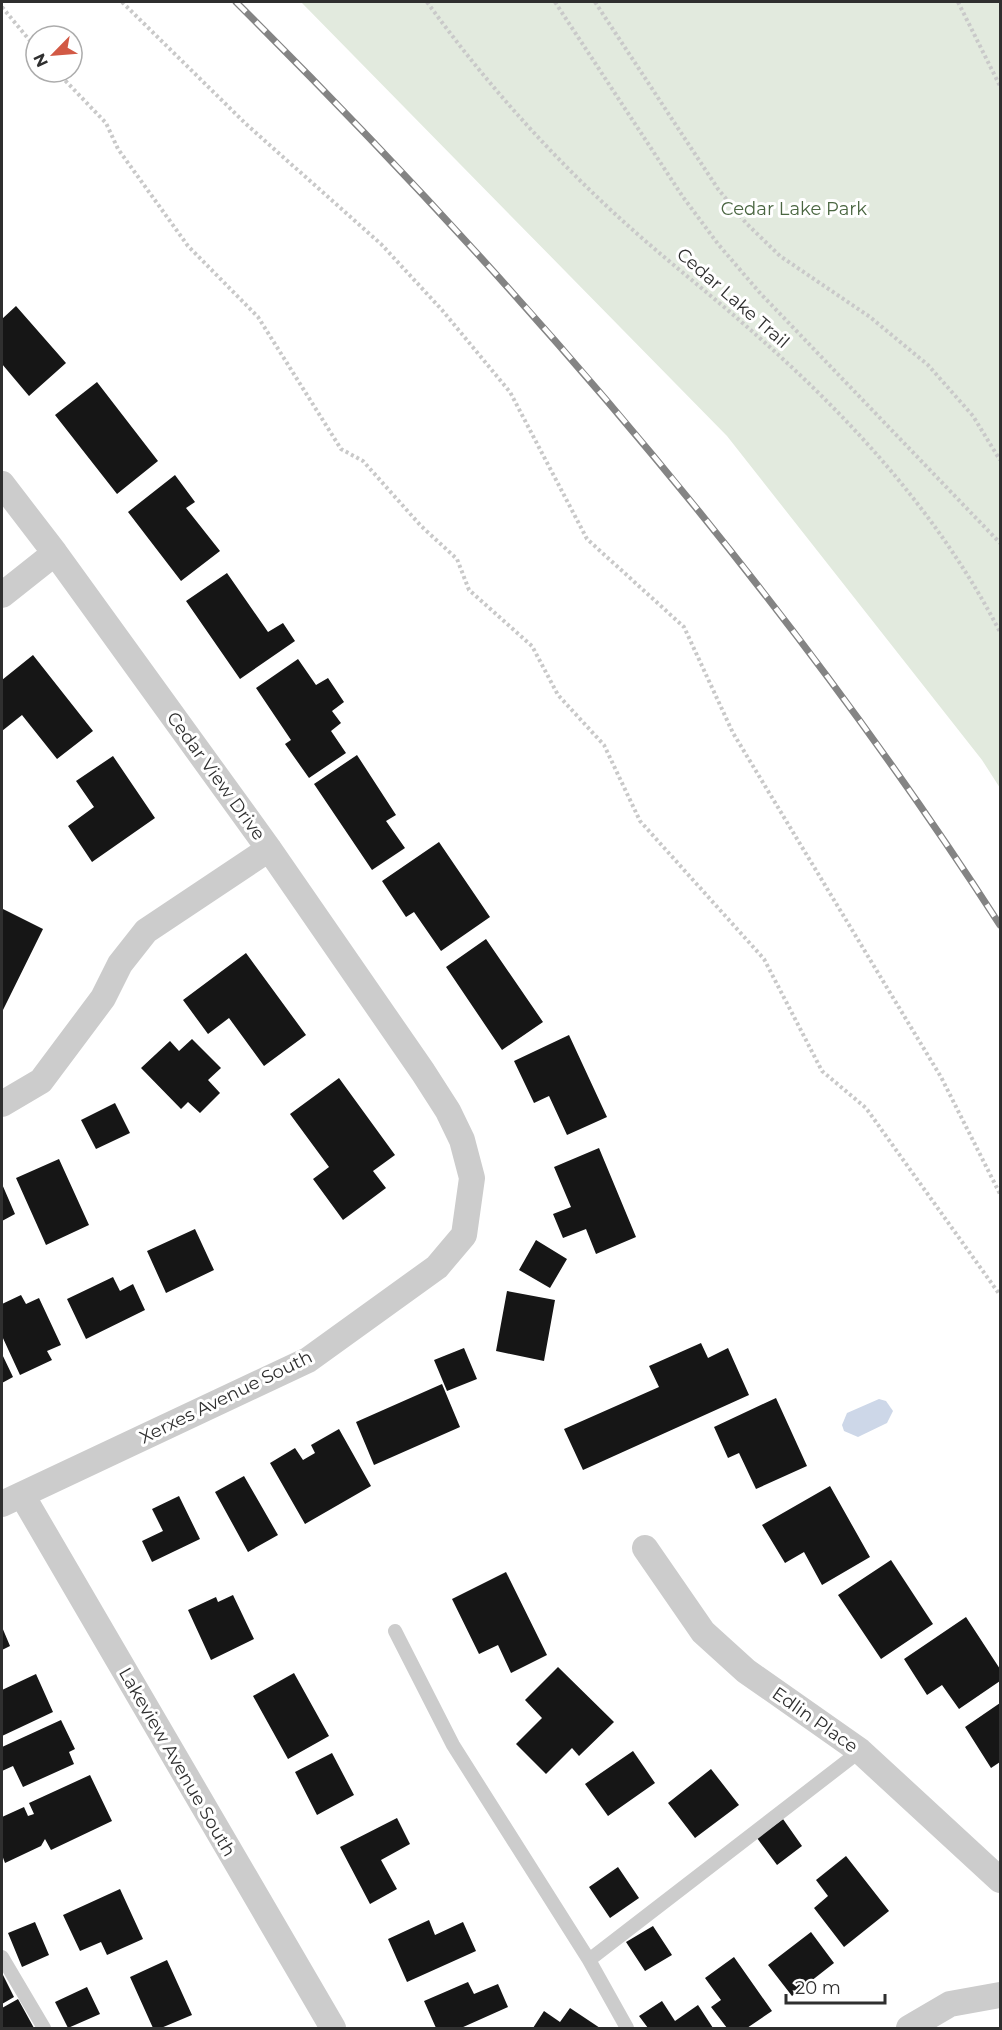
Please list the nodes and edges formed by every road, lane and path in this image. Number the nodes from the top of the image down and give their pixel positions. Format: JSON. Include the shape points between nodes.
{"nodes":[{"id":1,"x":123,"y":2,"type":"edge"},
{"id":2,"x":427,"y":2,"type":"edge"},
{"id":3,"x":555,"y":2,"type":"edge"},
{"id":4,"x":595,"y":2,"type":"edge"},
{"id":5,"x":958,"y":2,"type":"edge"},
{"id":6,"x":2,"y":7,"type":"edge"},
{"id":7,"x":24,"y":34,"type":"edge"},
{"id":8,"x":69,"y":84,"type":"edge"},
{"id":9,"x":1000,"y":86,"type":"edge"},
{"id":10,"x":1000,"y":460,"type":"edge"},
{"id":11,"x":2,"y":484,"type":"edge"},
{"id":12,"x":1000,"y":543,"type":"edge"},
{"id":13,"x":55,"y":553,"type":"junction"},
{"id":14,"x":2,"y":595,"type":"edge"},
{"id":15,"x":1000,"y":632,"type":"edge"},
{"id":16,"x":269,"y":849,"type":"junction"},
{"id":17,"x":423,"y":1072,"type":"joint"},
{"id":18,"x":2,"y":1104,"type":"edge"},
{"id":19,"x":1000,"y":1194,"type":"edge"},
{"id":20,"x":1000,"y":1295,"type":"edge"},
{"id":21,"x":12,"y":1499,"type":"edge"},
{"id":22,"x":645,"y":1548,"type":"dead end"},
{"id":23,"x":395,"y":1631,"type":"dead end"},
{"id":24,"x":860,"y":1751,"type":"junction"},
{"id":25,"x":1000,"y":1881,"type":"edge"},
{"id":26,"x":2,"y":1957,"type":"edge"},
{"id":27,"x":588,"y":1960,"type":"junction"},
{"id":28,"x":1000,"y":1995,"type":"edge"},
{"id":29,"x":44,"y":2028,"type":"edge"},
{"id":30,"x":333,"y":2028,"type":"edge"},
{"id":31,"x":627,"y":2028,"type":"edge"},
{"id":32,"x":909,"y":2028,"type":"edge"}],
"edges":[{"from":1,"to":19,"type":"path","via":[[246,124],[381,244],[442,310],[510,392],[586,539],[684,627],[732,733],[941,1077]]},
{"from":2,"to":15,"type":"path","name":"Cedar Lake Trail","via":[[494,88],[551,151],[614,213],[756,335],[887,463],[974,581]]},
{"from":3,"to":12,"type":"path","name":"Cedar Lake Trail","via":[[718,244],[760,293]]},
{"from":4,"to":10,"type":"path","via":[[718,189],[746,223],[780,256],[870,317],[928,365],[973,416]]},
{"from":5,"to":9,"type":"path"},
{"from":6,"to":7,"type":"path"},
{"from":8,"to":20,"type":"path","via":[[106,123],[118,149],[188,246],[258,317],[341,449],[363,461],[421,526],[457,559],[470,590],[532,646],[558,695],[604,745],[640,821],[764,959],[822,1071],[866,1108]]},
{"from":11,"to":13,"type":"street","name":"Cedar View Drive"},
{"from":13,"to":14,"type":"street"},
{"from":13,"to":16,"type":"street","name":"Cedar View Drive"},
{"from":16,"to":17,"type":"street","name":"Cedar View Drive"},
{"from":16,"to":18,"type":"street","via":[[146,931],[120,964],[103,998],[41,1081]]},
{"from":17,"to":21,"type":"street","name":"Xerxes Avenue South","via":[[458,1130],[472,1178],[464,1235],[437,1267],[308,1360]]},
{"from":21,"to":30,"type":"street","name":"Lakeview Avenue South"},
{"from":22,"to":24,"type":"street","name":"Edlin Place","via":[[703,1632],[746,1671]]},
{"from":23,"to":27,"type":"lane","via":[[453,1745]]},
{"from":24,"to":25,"type":"street","name":"Edlin Place"},
{"from":24,"to":27,"type":"lane"},
{"from":26,"to":29,"type":"lane"},
{"from":27,"to":31,"type":"lane"},
{"from":28,"to":32,"type":"street","via":[[950,2004]]}]}
